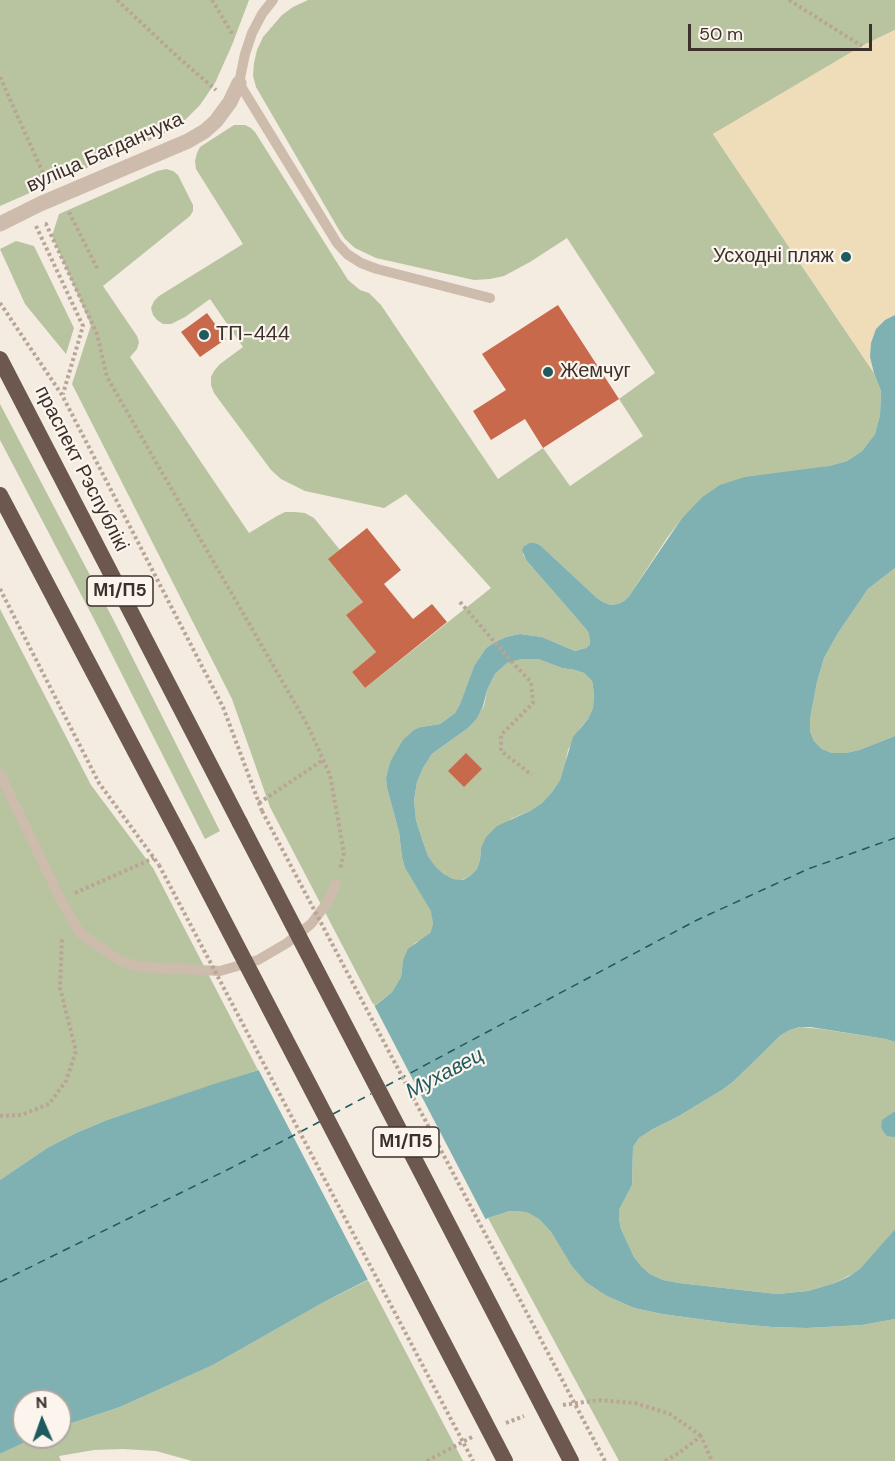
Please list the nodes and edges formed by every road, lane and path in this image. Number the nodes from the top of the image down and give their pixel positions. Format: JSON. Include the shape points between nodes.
{"nodes":[{"id":1,"x":117,"y":0,"type":"edge"},
{"id":2,"x":212,"y":0,"type":"edge"},
{"id":3,"x":273,"y":0,"type":"edge"},
{"id":4,"x":789,"y":0,"type":"edge"},
{"id":5,"x":862,"y":46,"type":"dead end"},
{"id":6,"x":245,"y":54,"type":"junction"},
{"id":7,"x":0,"y":77,"type":"edge"},
{"id":8,"x":239,"y":83,"type":"junction"},
{"id":9,"x":230,"y":102,"type":"junction"},
{"id":10,"x":61,"y":196,"type":"junction"},
{"id":11,"x":40,"y":204,"type":"junction"},
{"id":12,"x":0,"y":224,"type":"edge"},
{"id":13,"x":36,"y":227,"type":"junction"},
{"id":14,"x":98,"y":270,"type":"dead end"},
{"id":15,"x":490,"y":298,"type":"dead end"},
{"id":16,"x":0,"y":303,"type":"edge"},
{"id":17,"x":0,"y":359,"type":"edge"},
{"id":18,"x":63,"y":395,"type":"junction"},
{"id":19,"x":0,"y":495,"type":"edge"},
{"id":20,"x":0,"y":589,"type":"edge"},
{"id":21,"x":460,"y":602,"type":"dead end"},
{"id":22,"x":323,"y":760,"type":"junction"},
{"id":23,"x":0,"y":774,"type":"edge"},
{"id":24,"x":532,"y":775,"type":"dead end"},
{"id":25,"x":260,"y":803,"type":"junction"},
{"id":26,"x":154,"y":858,"type":"junction"},
{"id":27,"x":336,"y":884,"type":"joint"},
{"id":28,"x":84,"y":888,"type":"dead end"},
{"id":29,"x":60,"y":988,"type":"dead end"},
{"id":30,"x":0,"y":1116,"type":"edge"},
{"id":31,"x":599,"y":1400,"type":"dead end"},
{"id":32,"x":701,"y":1436,"type":"junction"},
{"id":33,"x":437,"y":1455,"type":"dead end"},
{"id":34,"x":436,"y":1461,"type":"edge"},
{"id":35,"x":472,"y":1461,"type":"edge"},
{"id":36,"x":506,"y":1461,"type":"edge"},
{"id":37,"x":571,"y":1461,"type":"edge"},
{"id":38,"x":605,"y":1461,"type":"edge"},
{"id":39,"x":665,"y":1461,"type":"edge"},
{"id":40,"x":712,"y":1461,"type":"edge"}],
"edges":[{"from":1,"to":9,"type":"path"},
{"from":2,"to":6,"type":"path"},
{"from":3,"to":6,"type":"lane","via":[[252,33]]},
{"from":4,"to":5,"type":"path"},
{"from":6,"to":8,"type":"lane"},
{"from":7,"to":11,"type":"path","via":[[43,173]]},
{"from":8,"to":9,"type":"street","name":"вуліца Багданчука"},
{"from":8,"to":15,"type":"lane","via":[[347,254],[377,269]]},
{"from":9,"to":10,"type":"street","name":"вуліца Багданчука","via":[[216,121],[188,141]]},
{"from":10,"to":11,"type":"street","name":"вуліца Багданчука"},
{"from":10,"to":14,"type":"path"},
{"from":11,"to":12,"type":"street","name":"вуліца Багданчука"},
{"from":11,"to":13,"type":"path"},
{"from":13,"to":18,"type":"path","via":[[83,326]]},
{"from":13,"to":22,"type":"path","via":[[46,224],[98,334],[107,376],[308,726]]},
{"from":16,"to":18,"type":"path"},
{"from":17,"to":37,"type":"highway","name":"праспект Рэспублікі","number":"М1/П5","bridge":true},
{"from":18,"to":25,"type":"path","via":[[223,707]]},
{"from":19,"to":36,"type":"highway","number":"М1/П5","bridge":true},
{"from":20,"to":26,"type":"path","via":[[99,783]]},
{"from":21,"to":24,"type":"path","via":[[531,682],[533,703],[501,735],[501,751]]},
{"from":22,"to":25,"type":"path"},
{"from":22,"to":27,"type":"path","via":[[330,776],[344,853]]},
{"from":23,"to":27,"type":"lane","via":[[80,933],[119,960],[140,968],[220,971],[258,960],[311,924]]},
{"from":25,"to":38,"type":"path","bridge":true},
{"from":26,"to":28,"type":"path"},
{"from":26,"to":35,"type":"path","bridge":true},
{"from":29,"to":30,"type":"path","via":[[76,1051],[66,1081],[49,1104],[21,1115]]},
{"from":31,"to":32,"type":"path","via":[[635,1403],[670,1414]]},
{"from":32,"to":39,"type":"path"},
{"from":32,"to":40,"type":"path"},
{"from":33,"to":34,"type":"path"}]}
